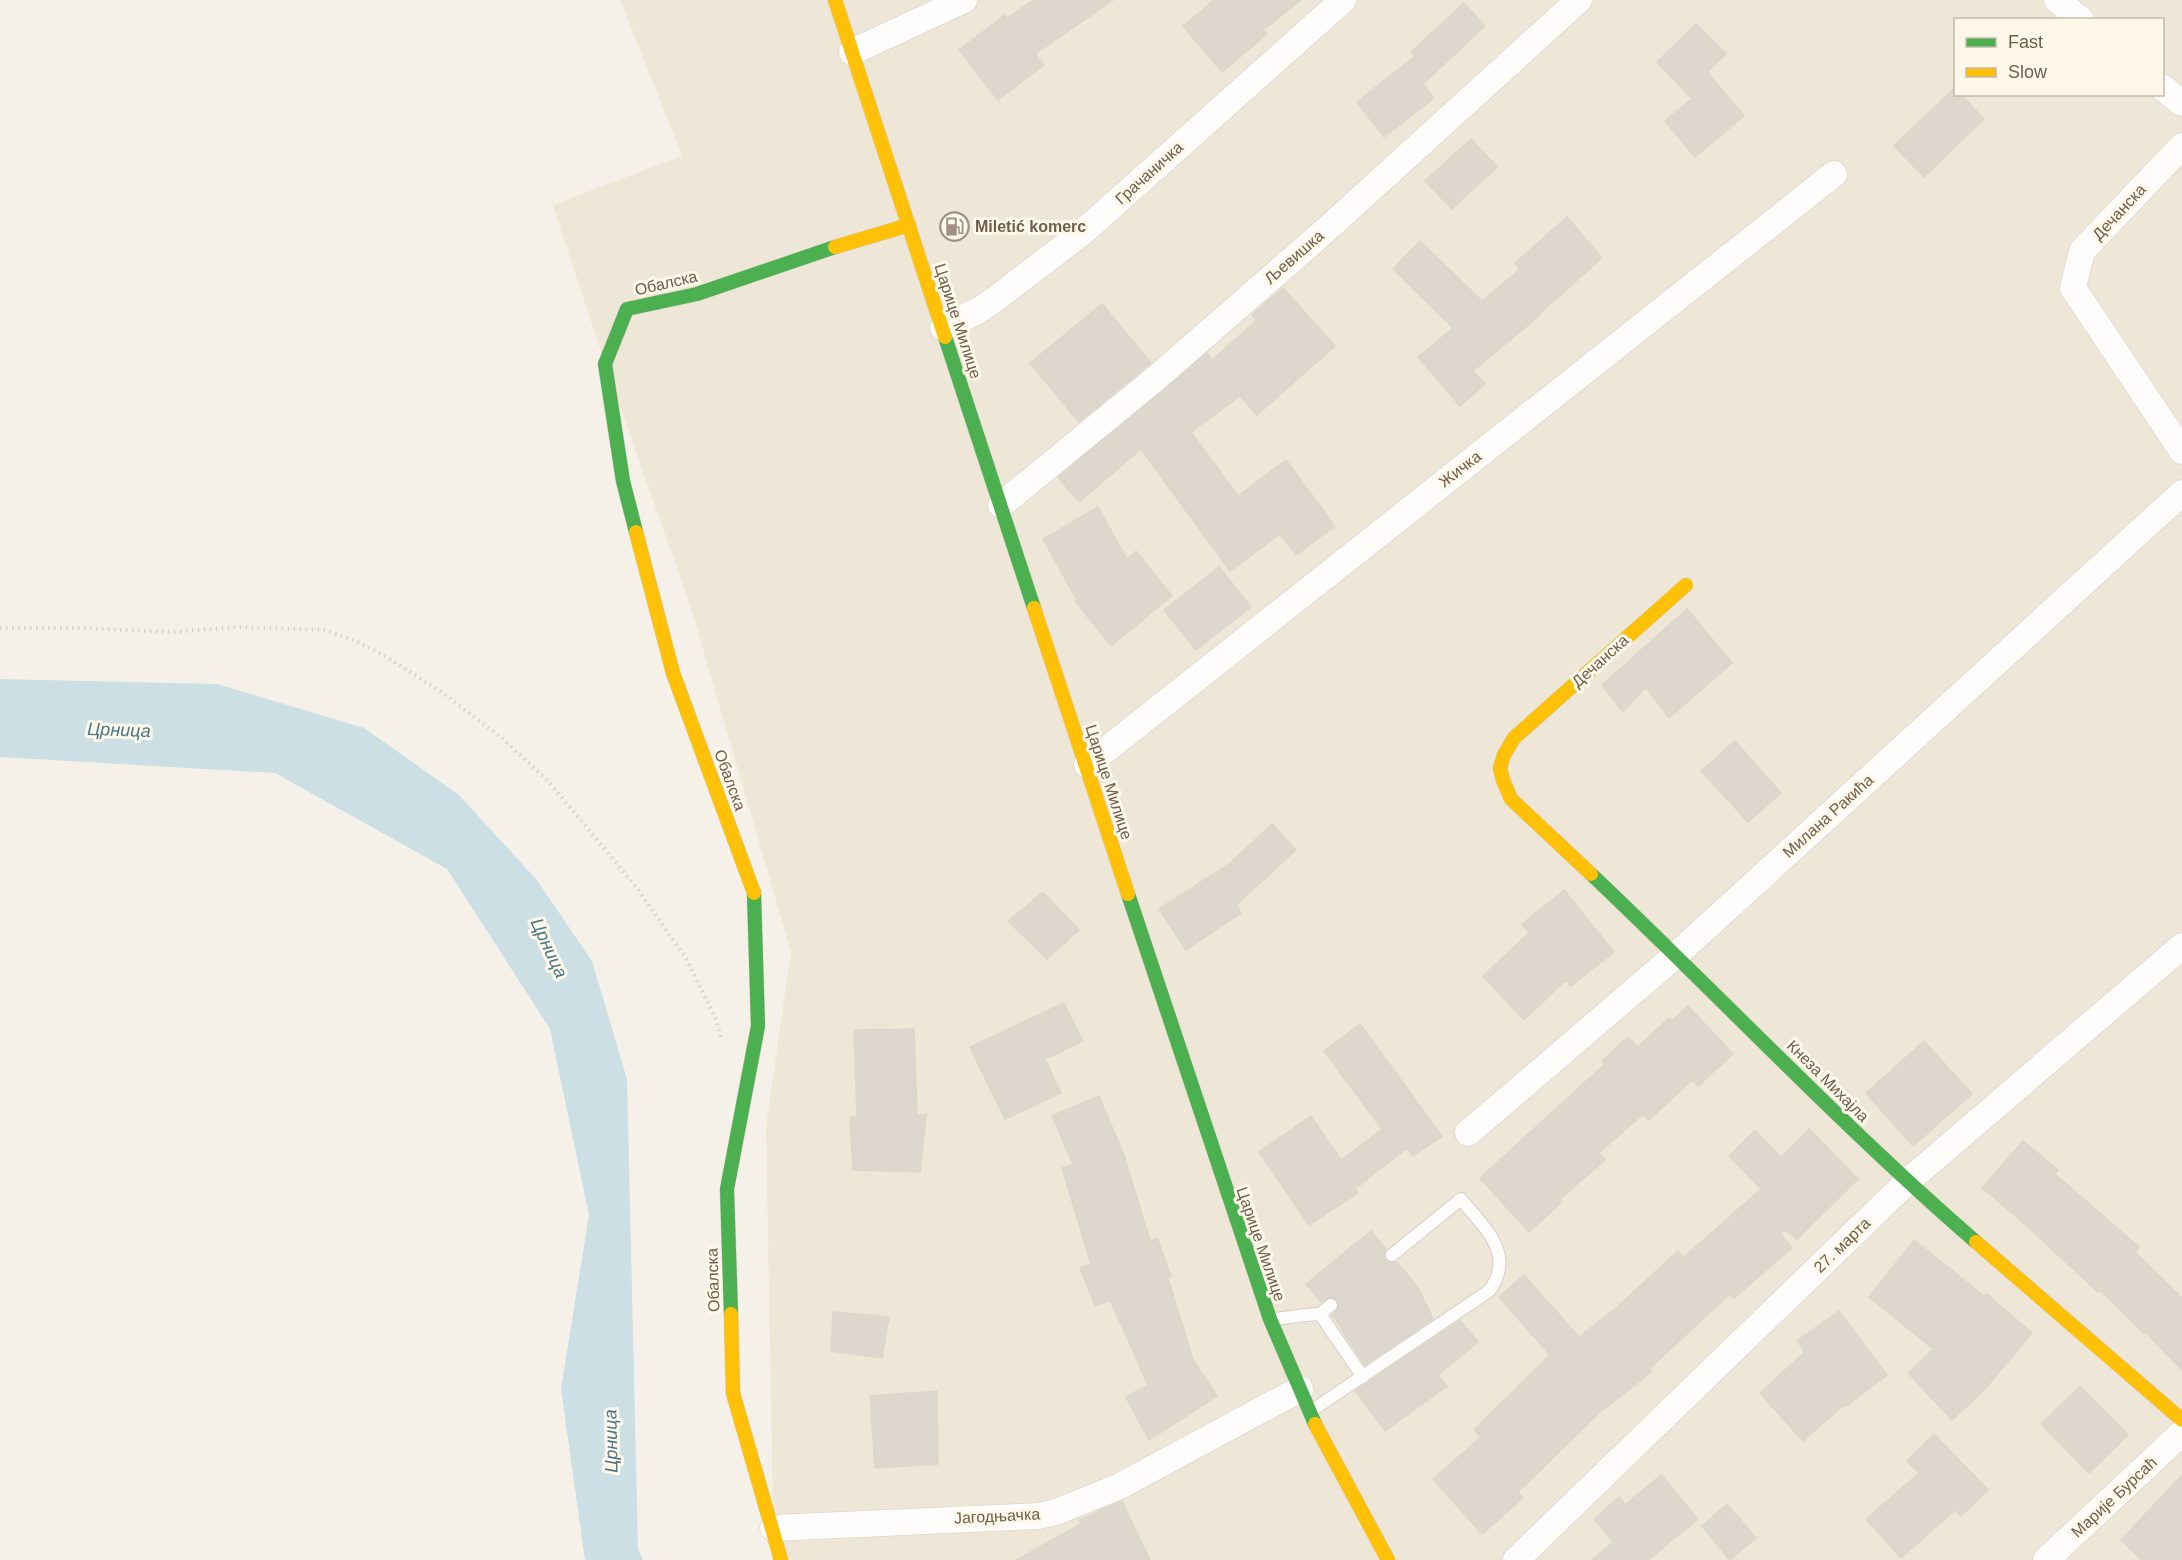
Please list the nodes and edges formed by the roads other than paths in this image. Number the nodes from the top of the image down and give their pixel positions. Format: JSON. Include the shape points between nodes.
{"nodes":[{"id":1,"x":835,"y":0,"type":"edge"},
{"id":2,"x":963,"y":0,"type":"edge"},
{"id":3,"x":1343,"y":0,"type":"edge"},
{"id":4,"x":1580,"y":0,"type":"edge"},
{"id":5,"x":2057,"y":0,"type":"edge"},
{"id":6,"x":2079,"y":18,"type":"edge"},
{"id":7,"x":852,"y":52,"type":"junction"},
{"id":8,"x":2164,"y":88,"type":"edge"},
{"id":9,"x":2182,"y":102,"type":"edge"},
{"id":10,"x":2182,"y":146,"type":"edge"},
{"id":11,"x":1834,"y":174,"type":"dead end"},
{"id":12,"x":909,"y":225,"type":"junction"},
{"id":13,"x":943,"y":328,"type":"junction"},
{"id":14,"x":2182,"y":451,"type":"edge"},
{"id":15,"x":2182,"y":493,"type":"edge"},
{"id":16,"x":1001,"y":505,"type":"junction"},
{"id":17,"x":1686,"y":585,"type":"dead end"},
{"id":18,"x":1514,"y":738,"type":"joint"},
{"id":19,"x":1087,"y":765,"type":"junction"},
{"id":20,"x":2182,"y":946,"type":"edge"},
{"id":21,"x":1676,"y":955,"type":"junction"},
{"id":22,"x":1468,"y":1133,"type":"dead end"},
{"id":23,"x":1907,"y":1182,"type":"junction"},
{"id":24,"x":1392,"y":1255,"type":"dead end"},
{"id":25,"x":1331,"y":1305,"type":"dead end"},
{"id":26,"x":1320,"y":1314,"type":"junction"},
{"id":27,"x":1270,"y":1319,"type":"junction"},
{"id":28,"x":1363,"y":1377,"type":"junction"},
{"id":29,"x":1305,"y":1401,"type":"junction"},
{"id":30,"x":2182,"y":1420,"type":"edge"},
{"id":31,"x":2182,"y":1433,"type":"edge"},
{"id":32,"x":773,"y":1528,"type":"junction"},
{"id":33,"x":781,"y":1560,"type":"edge"},
{"id":34,"x":1388,"y":1560,"type":"edge"},
{"id":35,"x":1516,"y":1560,"type":"edge"},
{"id":36,"x":2046,"y":1560,"type":"edge"}],
"edges":[{"from":1,"to":7,"type":"street","name":"Царице Милице"},
{"from":2,"to":7,"type":"street"},
{"from":3,"to":13,"type":"street","name":"Грачаничка","via":[[1083,232],[994,300]]},
{"from":4,"to":16,"type":"street","name":"Љевишка","via":[[1183,355]]},
{"from":5,"to":6,"type":"street"},
{"from":7,"to":12,"type":"street","name":"Царице Милице"},
{"from":8,"to":9,"type":"street"},
{"from":10,"to":14,"type":"street","name":"Дечанска","via":[[2082,251],[2073,288]]},
{"from":11,"to":19,"type":"street","name":"Жичка"},
{"from":12,"to":13,"type":"street","name":"Царице Милице"},
{"from":12,"to":32,"type":"street","name":"Обалска","via":[[697,294],[627,309],[606,364],[623,481],[673,674],[755,897],[758,1026],[727,1189],[733,1393]]},
{"from":13,"to":16,"type":"street","name":"Царице Милице"},
{"from":15,"to":21,"type":"street","name":"Милана Ракића"},
{"from":16,"to":19,"type":"street","name":"Царице Милице"},
{"from":17,"to":18,"type":"street","name":"Дечанска"},
{"from":18,"to":21,"type":"street","name":"Кнеза Михајла","via":[[1500,761],[1502,779],[1511,799]]},
{"from":19,"to":27,"type":"street","name":"Царице Милице"},
{"from":20,"to":23,"type":"street","name":"27. марта"},
{"from":21,"to":22,"type":"street","name":"Милана Ракића"},
{"from":21,"to":23,"type":"street","name":"Кнеза Михајла"},
{"from":23,"to":30,"type":"street","name":"Кнеза Михајла"},
{"from":23,"to":35,"type":"street","name":"27. марта"},
{"from":24,"to":28,"type":"lane","via":[[1461,1199],[1492,1239],[1500,1258],[1500,1271],[1489,1291]]},
{"from":25,"to":26,"type":"lane"},
{"from":26,"to":27,"type":"lane"},
{"from":26,"to":28,"type":"lane"},
{"from":27,"to":29,"type":"street","name":"Царице Милице"},
{"from":28,"to":29,"type":"lane"},
{"from":29,"to":32,"type":"street","name":"Јагодњачка","via":[[1056,1512]]},
{"from":29,"to":34,"type":"street","name":"Царице Милице"},
{"from":31,"to":36,"type":"street","name":"Марије Бурсаћ"},
{"from":32,"to":33,"type":"street","name":"Обалска"}]}
